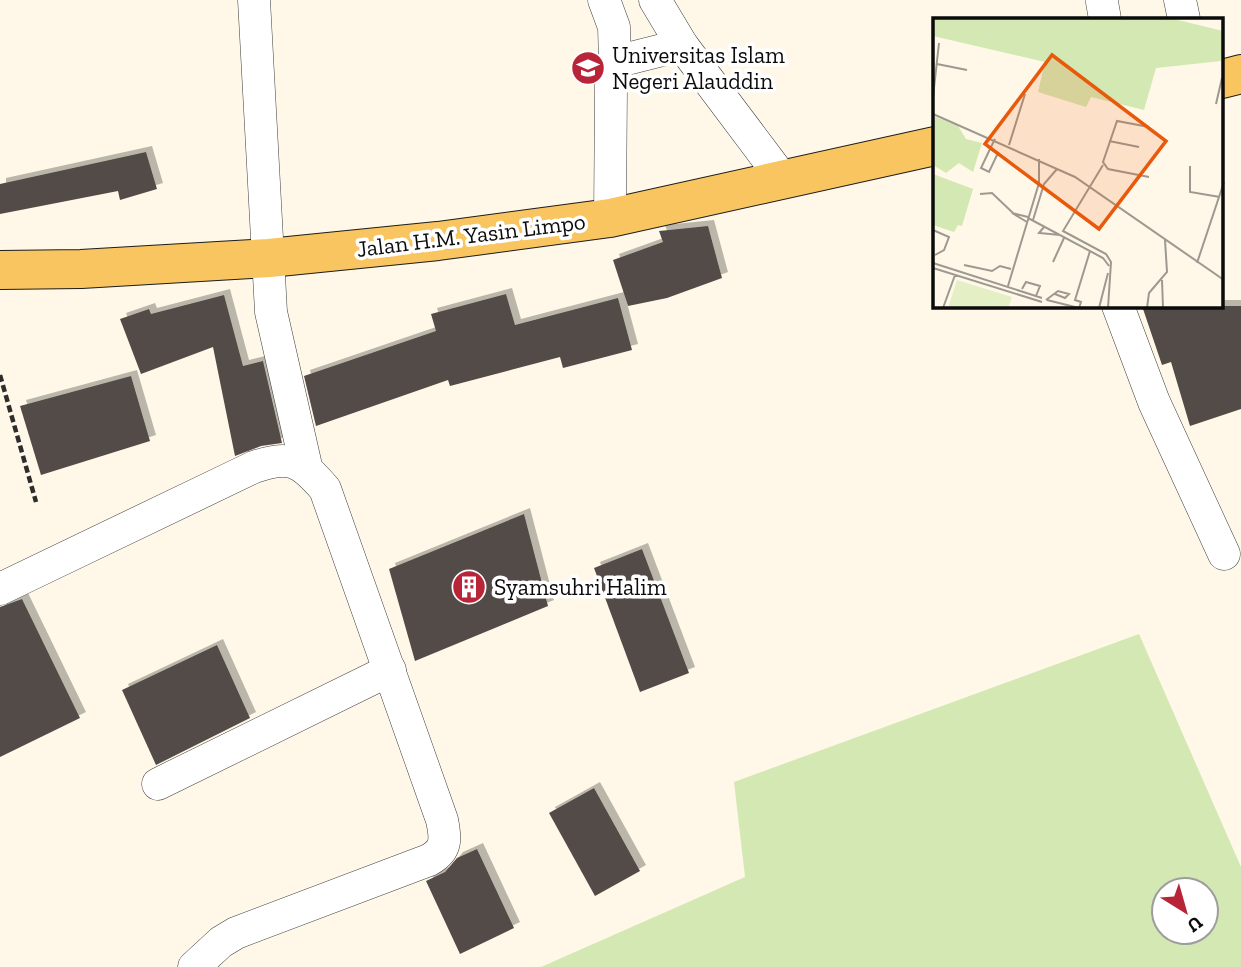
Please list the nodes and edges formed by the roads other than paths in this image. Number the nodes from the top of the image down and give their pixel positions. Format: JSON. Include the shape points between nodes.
{"nodes":[{"id":1,"x":254,"y":0,"type":"edge"},
{"id":2,"x":604,"y":0,"type":"edge"},
{"id":3,"x":655,"y":0,"type":"edge"},
{"id":4,"x":1180,"y":0,"type":"edge"},
{"id":5,"x":1184,"y":18,"type":"edge"},
{"id":6,"x":682,"y":45,"type":"junction"},
{"id":7,"x":615,"y":62,"type":"junction"},
{"id":8,"x":1241,"y":74,"type":"edge"},
{"id":9,"x":1224,"y":78,"type":"edge"},
{"id":10,"x":933,"y":146,"type":"edge"},
{"id":11,"x":782,"y":178,"type":"junction"},
{"id":12,"x":610,"y":218,"type":"junction"},
{"id":13,"x":269,"y":258,"type":"junction"},
{"id":14,"x":0,"y":270,"type":"edge"},
{"id":15,"x":1119,"y":308,"type":"edge"},
{"id":16,"x":306,"y":466,"type":"junction"},
{"id":17,"x":1224,"y":554,"type":"dead end"},
{"id":18,"x":0,"y":589,"type":"edge"},
{"id":19,"x":390,"y":670,"type":"junction"},
{"id":20,"x":158,"y":784,"type":"dead end"},
{"id":21,"x":194,"y":967,"type":"edge"}],
"edges":[{"from":1,"to":13,"type":"street"},
{"from":2,"to":7,"type":"street","via":[[614,27]]},
{"from":3,"to":6,"type":"street"},
{"from":4,"to":5,"type":"street"},
{"from":6,"to":7,"type":"street"},
{"from":6,"to":11,"type":"street"},
{"from":7,"to":12,"type":"street"},
{"from":8,"to":9,"type":"main road"},
{"from":10,"to":11,"type":"main road","name":"Jalan H.M. Yasin Limpo"},
{"from":11,"to":12,"type":"main road","name":"Jalan H.M. Yasin Limpo"},
{"from":12,"to":13,"type":"main road","name":"Jalan H.M. Yasin Limpo"},
{"from":13,"to":14,"type":"main road","name":"Jalan H.M. Yasin Limpo"},
{"from":13,"to":16,"type":"street","via":[[271,312]]},
{"from":15,"to":17,"type":"street","via":[[1154,401]]},
{"from":16,"to":18,"type":"street","via":[[280,458],[254,467]]},
{"from":16,"to":19,"type":"street","via":[[325,488]]},
{"from":19,"to":20,"type":"street"},
{"from":19,"to":21,"type":"street","via":[[442,820],[443,851],[236,933]]}]}
